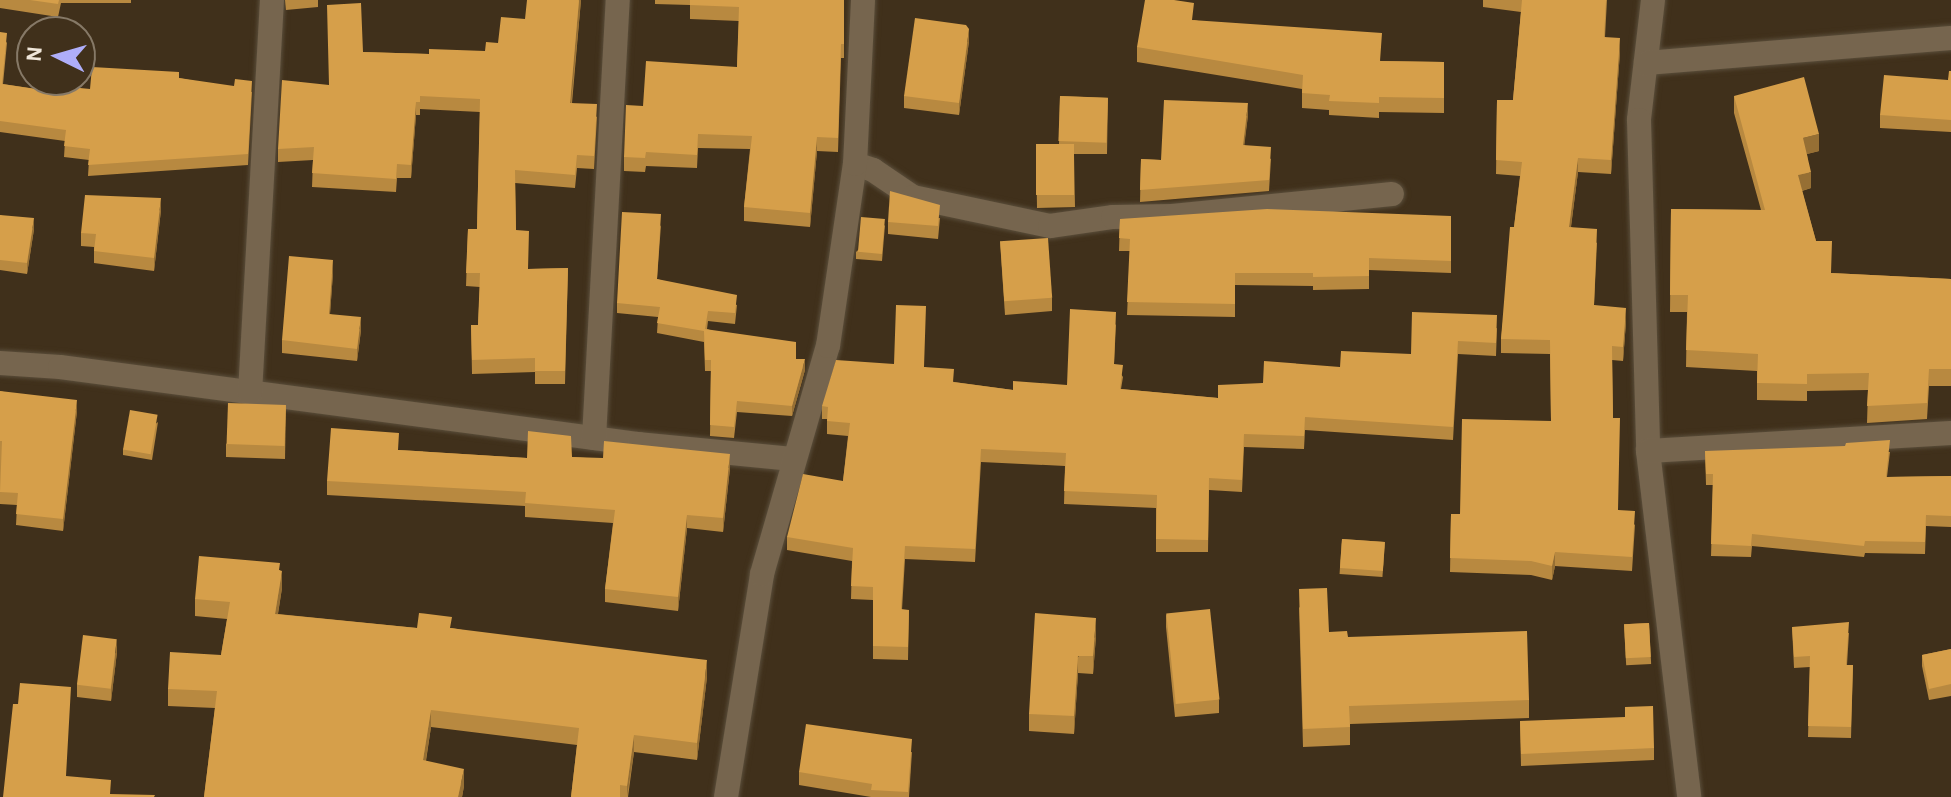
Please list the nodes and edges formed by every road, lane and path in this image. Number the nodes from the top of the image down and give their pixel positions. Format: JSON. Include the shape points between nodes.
{"nodes":[{"id":1,"x":272,"y":0,"type":"edge"},
{"id":2,"x":618,"y":0,"type":"edge"},
{"id":3,"x":863,"y":0,"type":"edge"},
{"id":4,"x":1653,"y":0,"type":"edge"},
{"id":5,"x":1951,"y":38,"type":"edge"},
{"id":6,"x":1646,"y":63,"type":"junction"},
{"id":7,"x":855,"y":164,"type":"junction"},
{"id":8,"x":1392,"y":194,"type":"dead end"},
{"id":9,"x":0,"y":363,"type":"edge"},
{"id":10,"x":250,"y":393,"type":"junction"},
{"id":11,"x":1951,"y":433,"type":"edge"},
{"id":12,"x":594,"y":438,"type":"junction"},
{"id":13,"x":1648,"y":451,"type":"junction"},
{"id":14,"x":793,"y":459,"type":"junction"},
{"id":15,"x":726,"y":797,"type":"edge"},
{"id":16,"x":1689,"y":797,"type":"edge"}],
"edges":[{"from":1,"to":10,"type":"street"},
{"from":2,"to":12,"type":"street"},
{"from":3,"to":7,"type":"street"},
{"from":4,"to":6,"type":"street"},
{"from":5,"to":6,"type":"street"},
{"from":6,"to":13,"type":"street","via":[[1639,120]]},
{"from":7,"to":8,"type":"street","via":[[913,197],[1050,226]]},
{"from":7,"to":14,"type":"street","via":[[828,346]]},
{"from":9,"to":10,"type":"street"},
{"from":10,"to":12,"type":"street"},
{"from":11,"to":13,"type":"street"},
{"from":12,"to":14,"type":"street"},
{"from":13,"to":16,"type":"street"},
{"from":14,"to":15,"type":"street","via":[[762,574]]}]}
